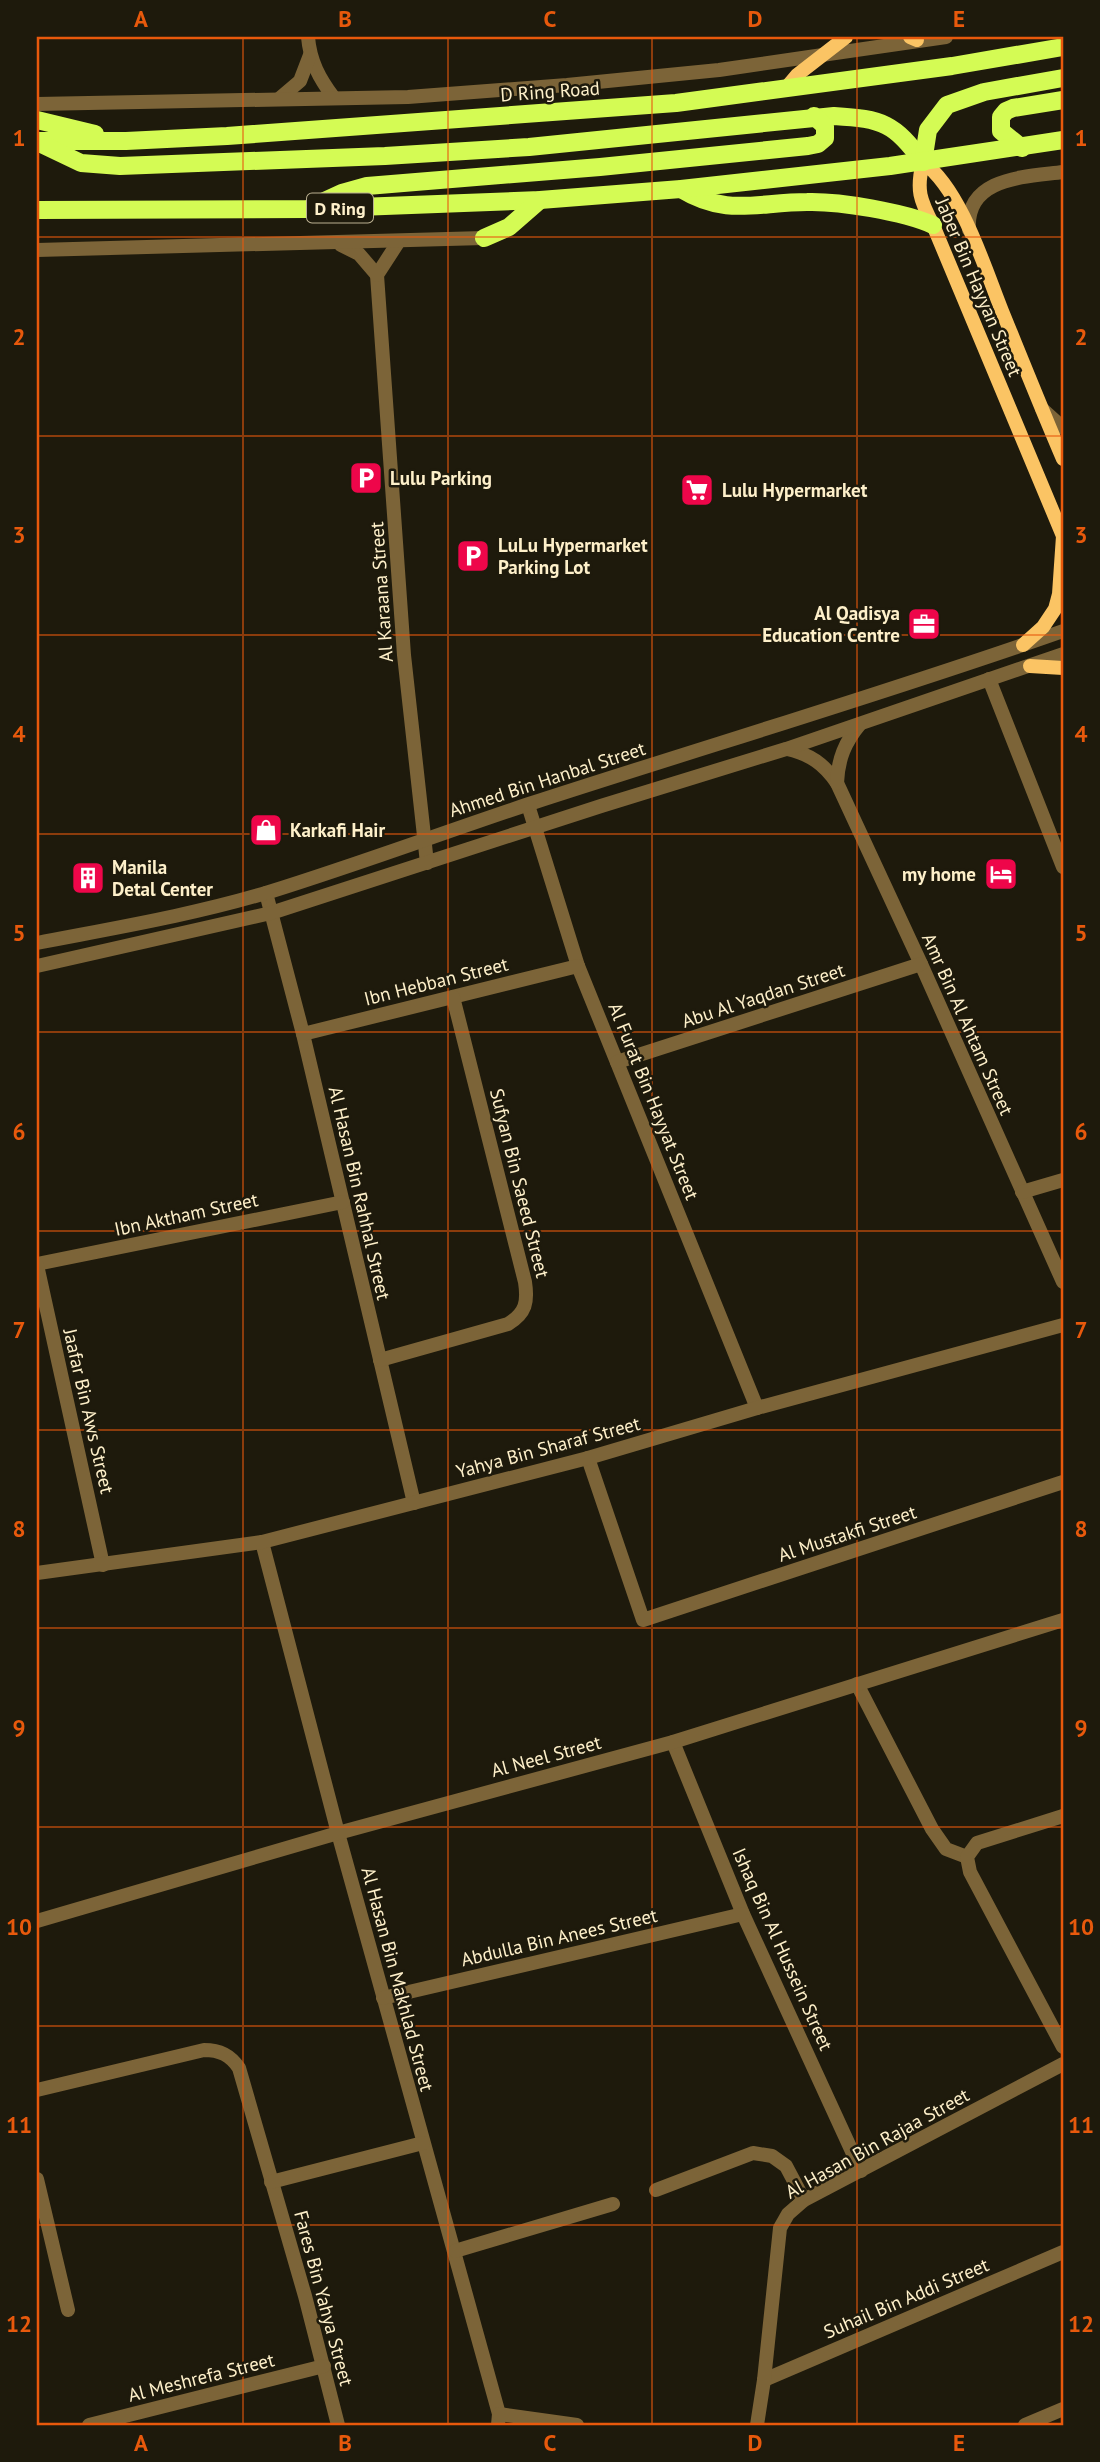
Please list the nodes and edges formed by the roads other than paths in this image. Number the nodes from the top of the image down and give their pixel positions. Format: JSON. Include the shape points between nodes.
{"nodes":[{"id":1,"x":308,"y":37,"type":"edge"},
{"id":2,"x":846,"y":37,"type":"edge"},
{"id":3,"x":946,"y":37,"type":"edge"},
{"id":4,"x":914,"y":39,"type":"edge"},
{"id":5,"x":1063,"y":47,"type":"edge"},
{"id":6,"x":826,"y":53,"type":"junction"},
{"id":7,"x":310,"y":55,"type":"junction"},
{"id":8,"x":1063,"y":78,"type":"edge"},
{"id":9,"x":786,"y":89,"type":"junction"},
{"id":10,"x":334,"y":97,"type":"junction"},
{"id":11,"x":279,"y":99,"type":"junction"},
{"id":12,"x":1063,"y":100,"type":"edge"},
{"id":13,"x":37,"y":104,"type":"edge"},
{"id":14,"x":814,"y":116,"type":"junction"},
{"id":15,"x":37,"y":120,"type":"edge"},
{"id":16,"x":1063,"y":140,"type":"edge"},
{"id":17,"x":37,"y":141,"type":"edge"},
{"id":18,"x":126,"y":141,"type":"junction"},
{"id":19,"x":1022,"y":148,"type":"junction"},
{"id":20,"x":923,"y":162,"type":"junction"},
{"id":21,"x":1063,"y":172,"type":"edge"},
{"id":22,"x":681,"y":189,"type":"junction"},
{"id":23,"x":540,"y":200,"type":"junction"},
{"id":24,"x":306,"y":209,"type":"junction"},
{"id":25,"x":37,"y":210,"type":"edge"},
{"id":26,"x":933,"y":225,"type":"junction"},
{"id":27,"x":969,"y":230,"type":"junction"},
{"id":28,"x":484,"y":238,"type":"joint"},
{"id":29,"x":399,"y":242,"type":"junction"},
{"id":30,"x":333,"y":243,"type":"junction"},
{"id":31,"x":37,"y":250,"type":"edge"},
{"id":32,"x":377,"y":275,"type":"junction"},
{"id":33,"x":1042,"y":409,"type":"junction"},
{"id":34,"x":1063,"y":428,"type":"edge"},
{"id":35,"x":1063,"y":459,"type":"edge"},
{"id":36,"x":1063,"y":536,"type":"edge"},
{"id":37,"x":1063,"y":631,"type":"edge"},
{"id":38,"x":1023,"y":645,"type":"junction"},
{"id":39,"x":1063,"y":654,"type":"edge"},
{"id":40,"x":1030,"y":666,"type":"junction"},
{"id":41,"x":1063,"y":668,"type":"edge"},
{"id":42,"x":989,"y":680,"type":"junction"},
{"id":43,"x":861,"y":723,"type":"junction"},
{"id":44,"x":786,"y":749,"type":"junction"},
{"id":45,"x":597,"y":783,"type":"junction"},
{"id":46,"x":837,"y":783,"type":"junction"},
{"id":47,"x":528,"y":804,"type":"junction"},
{"id":48,"x":606,"y":805,"type":"junction"},
{"id":49,"x":536,"y":827,"type":"junction"},
{"id":50,"x":425,"y":841,"type":"junction"},
{"id":51,"x":427,"y":863,"type":"junction"},
{"id":52,"x":1063,"y":867,"type":"edge"},
{"id":53,"x":266,"y":892,"type":"junction"},
{"id":54,"x":271,"y":913,"type":"junction"},
{"id":55,"x":37,"y":943,"type":"edge"},
{"id":56,"x":921,"y":964,"type":"junction"},
{"id":57,"x":37,"y":966,"type":"edge"},
{"id":58,"x":578,"y":966,"type":"junction"},
{"id":59,"x":453,"y":997,"type":"junction"},
{"id":60,"x":303,"y":1034,"type":"junction"},
{"id":61,"x":617,"y":1062,"type":"junction"},
{"id":62,"x":1063,"y":1180,"type":"edge"},
{"id":63,"x":1022,"y":1192,"type":"junction"},
{"id":64,"x":342,"y":1202,"type":"junction"},
{"id":65,"x":37,"y":1264,"type":"edge"},
{"id":66,"x":1063,"y":1283,"type":"edge"},
{"id":67,"x":1063,"y":1325,"type":"edge"},
{"id":68,"x":380,"y":1360,"type":"junction"},
{"id":69,"x":757,"y":1408,"type":"junction"},
{"id":70,"x":588,"y":1458,"type":"junction"},
{"id":71,"x":1063,"y":1482,"type":"edge"},
{"id":72,"x":414,"y":1503,"type":"junction"},
{"id":73,"x":262,"y":1542,"type":"junction"},
{"id":74,"x":103,"y":1565,"type":"junction"},
{"id":75,"x":37,"y":1573,"type":"edge"},
{"id":76,"x":1063,"y":1620,"type":"edge"},
{"id":77,"x":857,"y":1684,"type":"junction"},
{"id":78,"x":673,"y":1742,"type":"junction"},
{"id":79,"x":1063,"y":1816,"type":"edge"},
{"id":80,"x":338,"y":1833,"type":"junction"},
{"id":81,"x":967,"y":1857,"type":"junction"},
{"id":82,"x":743,"y":1914,"type":"junction"},
{"id":83,"x":37,"y":1921,"type":"edge"},
{"id":84,"x":383,"y":1998,"type":"junction"},
{"id":85,"x":1063,"y":2047,"type":"edge"},
{"id":86,"x":1063,"y":2064,"type":"edge"},
{"id":87,"x":37,"y":2090,"type":"edge"},
{"id":88,"x":423,"y":2143,"type":"junction"},
{"id":89,"x":861,"y":2171,"type":"junction"},
{"id":90,"x":37,"y":2179,"type":"edge"},
{"id":91,"x":271,"y":2182,"type":"junction"},
{"id":92,"x":656,"y":2190,"type":"dead end"},
{"id":93,"x":804,"y":2200,"type":"junction"},
{"id":94,"x":613,"y":2204,"type":"dead end"},
{"id":95,"x":455,"y":2250,"type":"junction"},
{"id":96,"x":1063,"y":2252,"type":"edge"},
{"id":97,"x":68,"y":2310,"type":"dead end"},
{"id":98,"x":324,"y":2366,"type":"junction"},
{"id":99,"x":764,"y":2380,"type":"junction"},
{"id":100,"x":1063,"y":2409,"type":"edge"},
{"id":101,"x":499,"y":2420,"type":"edge"},
{"id":102,"x":89,"y":2425,"type":"edge"},
{"id":103,"x":338,"y":2425,"type":"edge"},
{"id":104,"x":577,"y":2425,"type":"edge"},
{"id":105,"x":757,"y":2425,"type":"edge"},
{"id":106,"x":1025,"y":2425,"type":"edge"}],
"edges":[{"from":1,"to":7,"type":"street"},
{"from":2,"to":6,"type":"street"},
{"from":3,"to":4,"type":"street","name":"D Ring Road"},
{"from":4,"to":6,"type":"street","name":"D Ring Road"},
{"from":5,"to":9,"type":"main road","name":"D Ring Road"},
{"from":6,"to":9,"type":"street"},
{"from":6,"to":10,"type":"street","name":"D Ring Road","via":[[719,70],[567,85],[408,97]]},
{"from":7,"to":10,"type":"street","via":[[319,78]]},
{"from":7,"to":11,"type":"street","via":[[300,81]]},
{"from":8,"to":20,"type":"main road","via":[[984,92],[947,105],[928,130]]},
{"from":9,"to":18,"type":"main road","name":"D Ring Road","via":[[676,103]]},
{"from":10,"to":11,"type":"street","name":"D Ring Road"},
{"from":11,"to":13,"type":"street","name":"D Ring Road"},
{"from":12,"to":19,"type":"main road","via":[[1006,111],[1000,131]]},
{"from":14,"to":17,"type":"main road","via":[[529,147],[120,166],[81,163]]},
{"from":14,"to":20,"type":"main road","via":[[854,117],[894,128]]},
{"from":14,"to":24,"type":"main road","via":[[825,126],[825,138],[808,146],[367,187]]},
{"from":15,"to":18,"type":"main road"},
{"from":16,"to":19,"type":"main road","number":"D Ring"},
{"from":17,"to":18,"type":"main road","name":"D Ring Road"},
{"from":19,"to":20,"type":"main road","number":"D Ring"},
{"from":20,"to":22,"type":"main road","number":"D Ring"},
{"from":20,"to":26,"type":"street","name":"Jaber Bin Hayyan Street","via":[[919,191]]},
{"from":20,"to":27,"type":"street","name":"Jaber Bin Hayyan Street","via":[[941,177]]},
{"from":21,"to":27,"type":"street","via":[[994,184],[972,207]]},
{"from":22,"to":23,"type":"main road","number":"D Ring"},
{"from":22,"to":26,"type":"main road","via":[[729,207],[823,202],[906,215]]},
{"from":23,"to":24,"type":"main road","number":"D Ring"},
{"from":23,"to":28,"type":"main road","via":[[521,220]]},
{"from":24,"to":25,"type":"main road","number":"D Ring"},
{"from":26,"to":36,"type":"street","name":"Jaber Bin Hayyan Street"},
{"from":27,"to":33,"type":"street","name":"Jaber Bin Hayyan Street"},
{"from":28,"to":29,"type":"street"},
{"from":29,"to":30,"type":"street"},
{"from":29,"to":32,"type":"street"},
{"from":30,"to":31,"type":"street"},
{"from":30,"to":32,"type":"street","via":[[359,254]]},
{"from":32,"to":50,"type":"street","name":"Al Karaana Street","via":[[404,655]]},
{"from":33,"to":34,"type":"street"},
{"from":33,"to":35,"type":"street","name":"Jaber Bin Hayyan Street"},
{"from":36,"to":38,"type":"street","via":[[1055,609]]},
{"from":37,"to":38,"type":"street","name":"Ahmed Bin Hanbal Street"},
{"from":38,"to":45,"type":"street","name":"Ahmed Bin Hanbal Street"},
{"from":39,"to":40,"type":"street"},
{"from":40,"to":41,"type":"street"},
{"from":40,"to":42,"type":"street"},
{"from":42,"to":43,"type":"street"},
{"from":42,"to":52,"type":"street"},
{"from":43,"to":44,"type":"street"},
{"from":43,"to":46,"type":"street","via":[[842,750]]},
{"from":44,"to":46,"type":"street","name":"Amr Bin Al Ahtam Street","via":[[816,760]]},
{"from":44,"to":48,"type":"street"},
{"from":45,"to":47,"type":"street","name":"Ahmed Bin Hanbal Street"},
{"from":45,"to":48,"type":"street"},
{"from":46,"to":56,"type":"street","name":"Amr Bin Al Ahtam Street"},
{"from":47,"to":49,"type":"street","name":"Al Furat Bin Hayyat Street"},
{"from":47,"to":50,"type":"street","name":"Ahmed Bin Hanbal Street"},
{"from":48,"to":49,"type":"street"},
{"from":49,"to":51,"type":"street"},
{"from":49,"to":58,"type":"street","name":"Al Furat Bin Hayyat Street"},
{"from":50,"to":51,"type":"street","name":"Al Karaana Street"},
{"from":50,"to":53,"type":"street","name":"Ahmed Bin Hanbal Street"},
{"from":51,"to":54,"type":"street"},
{"from":53,"to":54,"type":"street","name":"Al Hasan Bin Rahhal Street"},
{"from":53,"to":55,"type":"street","name":"Ahmed Bin Hanbal Street"},
{"from":54,"to":57,"type":"street"},
{"from":54,"to":60,"type":"street","name":"Al Hasan Bin Rahhal Street"},
{"from":56,"to":61,"type":"street","name":"Abu Al Yaqdan Street"},
{"from":56,"to":63,"type":"street","name":"Amr Bin Al Ahtam Street"},
{"from":58,"to":59,"type":"street","name":"Ibn Hebban Street"},
{"from":58,"to":61,"type":"street","name":"Al Furat Bin Hayyat Street"},
{"from":59,"to":60,"type":"street","name":"Ibn Hebban Street"},
{"from":59,"to":68,"type":"street","name":"Sufyan Bin Saeed Street","via":[[526,1282],[526,1307],[508,1324]]},
{"from":60,"to":64,"type":"street","name":"Al Hasan Bin Rahhal Street"},
{"from":61,"to":69,"type":"street","name":"Al Furat Bin Hayyat Street"},
{"from":62,"to":63,"type":"street"},
{"from":63,"to":66,"type":"street","name":"Amr Bin Al Ahtam Street"},
{"from":64,"to":65,"type":"street","name":"Ibn Aktham Street"},
{"from":64,"to":68,"type":"street","name":"Al Hasan Bin Rahhal Street"},
{"from":65,"to":74,"type":"street","name":"Jaafar Bin Aws Street"},
{"from":67,"to":69,"type":"street","name":"Yahya Bin Sharaf Street"},
{"from":68,"to":72,"type":"street","name":"Al Hasan Bin Rahhal Street"},
{"from":69,"to":70,"type":"street","name":"Yahya Bin Sharaf Street"},
{"from":70,"to":71,"type":"street","name":"Al Mustakfi Street","via":[[643,1620]]},
{"from":70,"to":72,"type":"street","name":"Yahya Bin Sharaf Street"},
{"from":72,"to":73,"type":"street","name":"Yahya Bin Sharaf Street"},
{"from":73,"to":74,"type":"street","name":"Yahya Bin Sharaf Street"},
{"from":73,"to":80,"type":"street","name":"Al Hasan Bin Makhlad Street"},
{"from":74,"to":75,"type":"street","name":"Yahya Bin Sharaf Street"},
{"from":76,"to":77,"type":"street","name":"Al Neel Street"},
{"from":77,"to":78,"type":"street","name":"Al Neel Street"},
{"from":77,"to":81,"type":"street","via":[[932,1829],[946,1849]]},
{"from":78,"to":80,"type":"street","name":"Al Neel Street"},
{"from":78,"to":82,"type":"street","name":"Ishaq Bin Al Hussein Street"},
{"from":79,"to":81,"type":"street","via":[[977,1843]]},
{"from":80,"to":83,"type":"street","name":"Al Neel Street"},
{"from":80,"to":84,"type":"street","name":"Al Hasan Bin Makhlad Street"},
{"from":81,"to":85,"type":"street","via":[[970,1872]]},
{"from":82,"to":84,"type":"street","name":"Abdulla Bin Anees Street"},
{"from":82,"to":89,"type":"street","name":"Ishaq Bin Al Hussein Street"},
{"from":84,"to":88,"type":"street","name":"Al Hasan Bin Makhlad Street"},
{"from":86,"to":89,"type":"street","name":"Al Hasan Bin Rajaa Street"},
{"from":87,"to":91,"type":"street","name":"Fares Bin Yahya Street","via":[[204,2050],[224,2053],[239,2068]]},
{"from":88,"to":91,"type":"street"},
{"from":88,"to":95,"type":"street","name":"Al Hasan Bin Makhlad Street"},
{"from":89,"to":93,"type":"street","name":"Al Hasan Bin Rajaa Street"},
{"from":90,"to":97,"type":"street"},
{"from":91,"to":98,"type":"street","name":"Fares Bin Yahya Street"},
{"from":92,"to":93,"type":"street","via":[[753,2153],[772,2156],[786,2166]]},
{"from":93,"to":99,"type":"street","name":"Al Hasan Bin Rajaa Street","via":[[780,2228]]},
{"from":94,"to":95,"type":"street"},
{"from":95,"to":101,"type":"street","name":"Al Hasan Bin Makhlad Street"},
{"from":96,"to":99,"type":"street","name":"Suhail Bin Addi Street"},
{"from":98,"to":102,"type":"street","name":"Al Meshrefa Street"},
{"from":98,"to":103,"type":"street","name":"Fares Bin Yahya Street"},
{"from":99,"to":105,"type":"street","name":"Al Hasan Bin Rajaa Street"},
{"from":100,"to":106,"type":"street"},
{"from":101,"to":104,"type":"street"}]}
